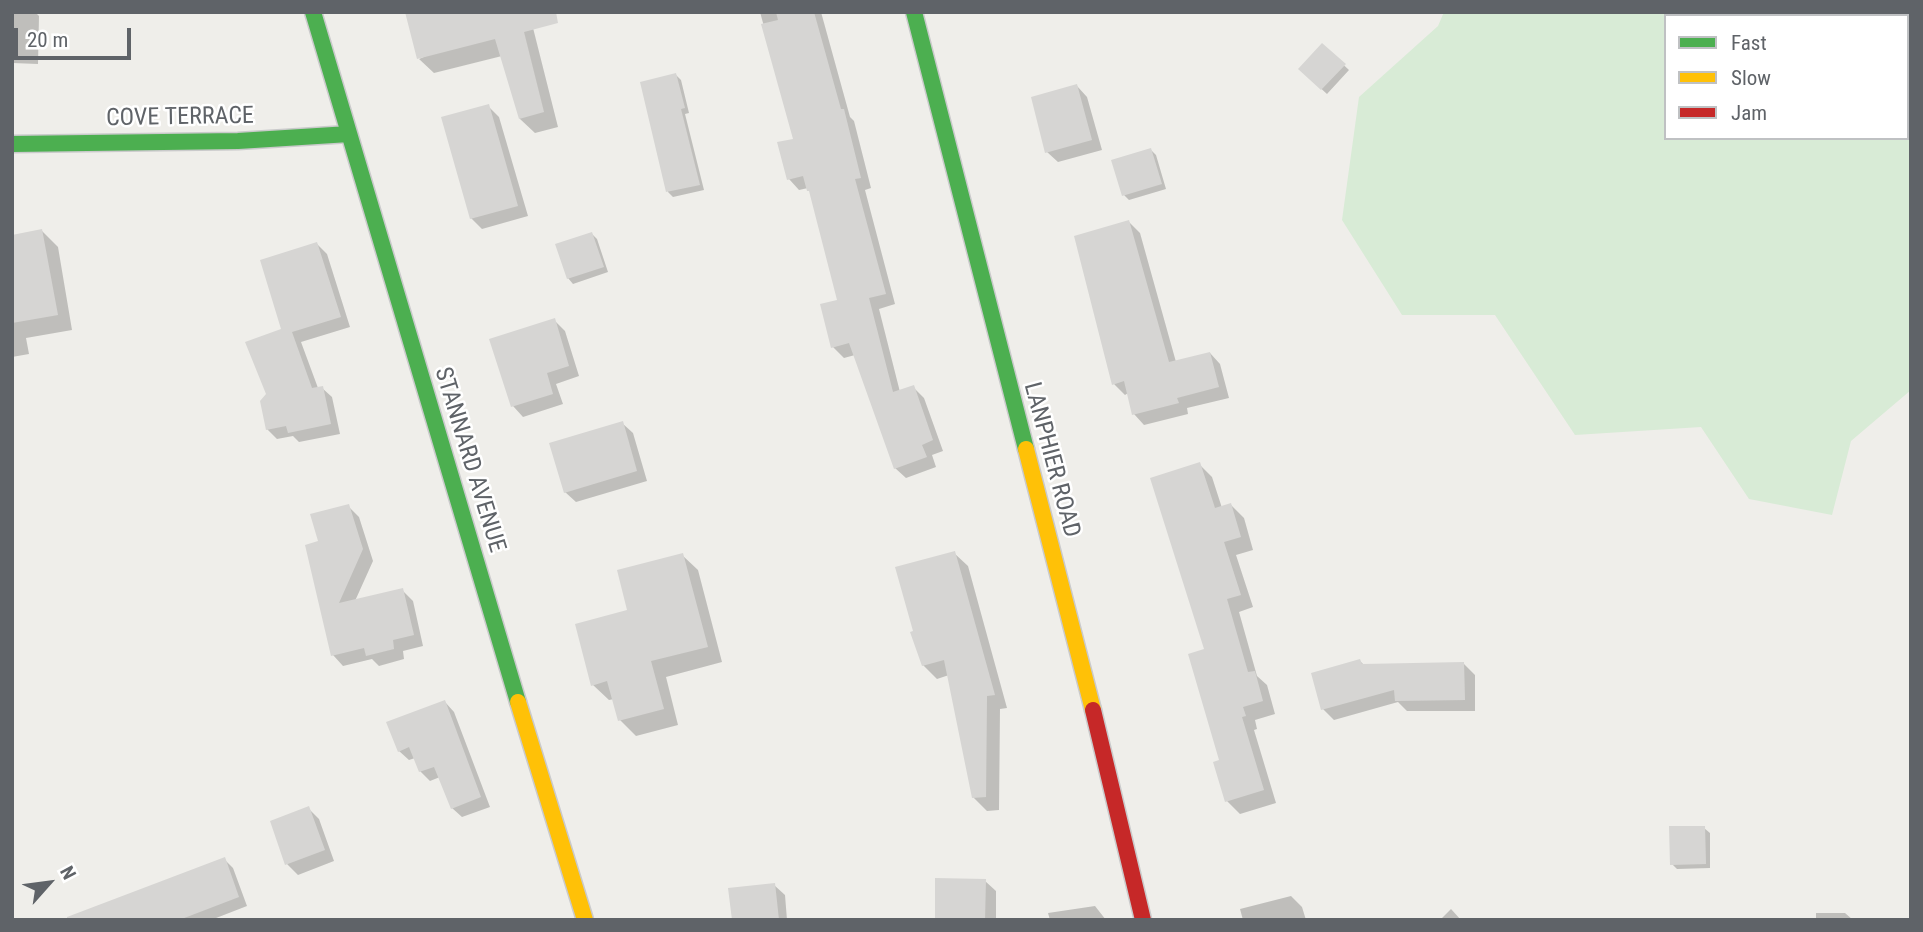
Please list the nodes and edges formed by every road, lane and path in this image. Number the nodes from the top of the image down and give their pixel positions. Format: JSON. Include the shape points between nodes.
{"nodes":[{"id":1,"x":313,"y":12,"type":"edge"},
{"id":2,"x":914,"y":12,"type":"edge"},
{"id":3,"x":349,"y":134,"type":"junction"},
{"id":4,"x":12,"y":144,"type":"edge"},
{"id":5,"x":585,"y":920,"type":"edge"},
{"id":6,"x":1143,"y":920,"type":"edge"}],
"edges":[{"from":1,"to":3,"type":"street","name":"STANNARD AVENUE"},
{"from":2,"to":6,"type":"street","name":"LANPHIER ROAD"},
{"from":3,"to":4,"type":"street","name":"COVE TERRACE","via":[[238,141]]},
{"from":3,"to":5,"type":"street","name":"STANNARD AVENUE"}]}
